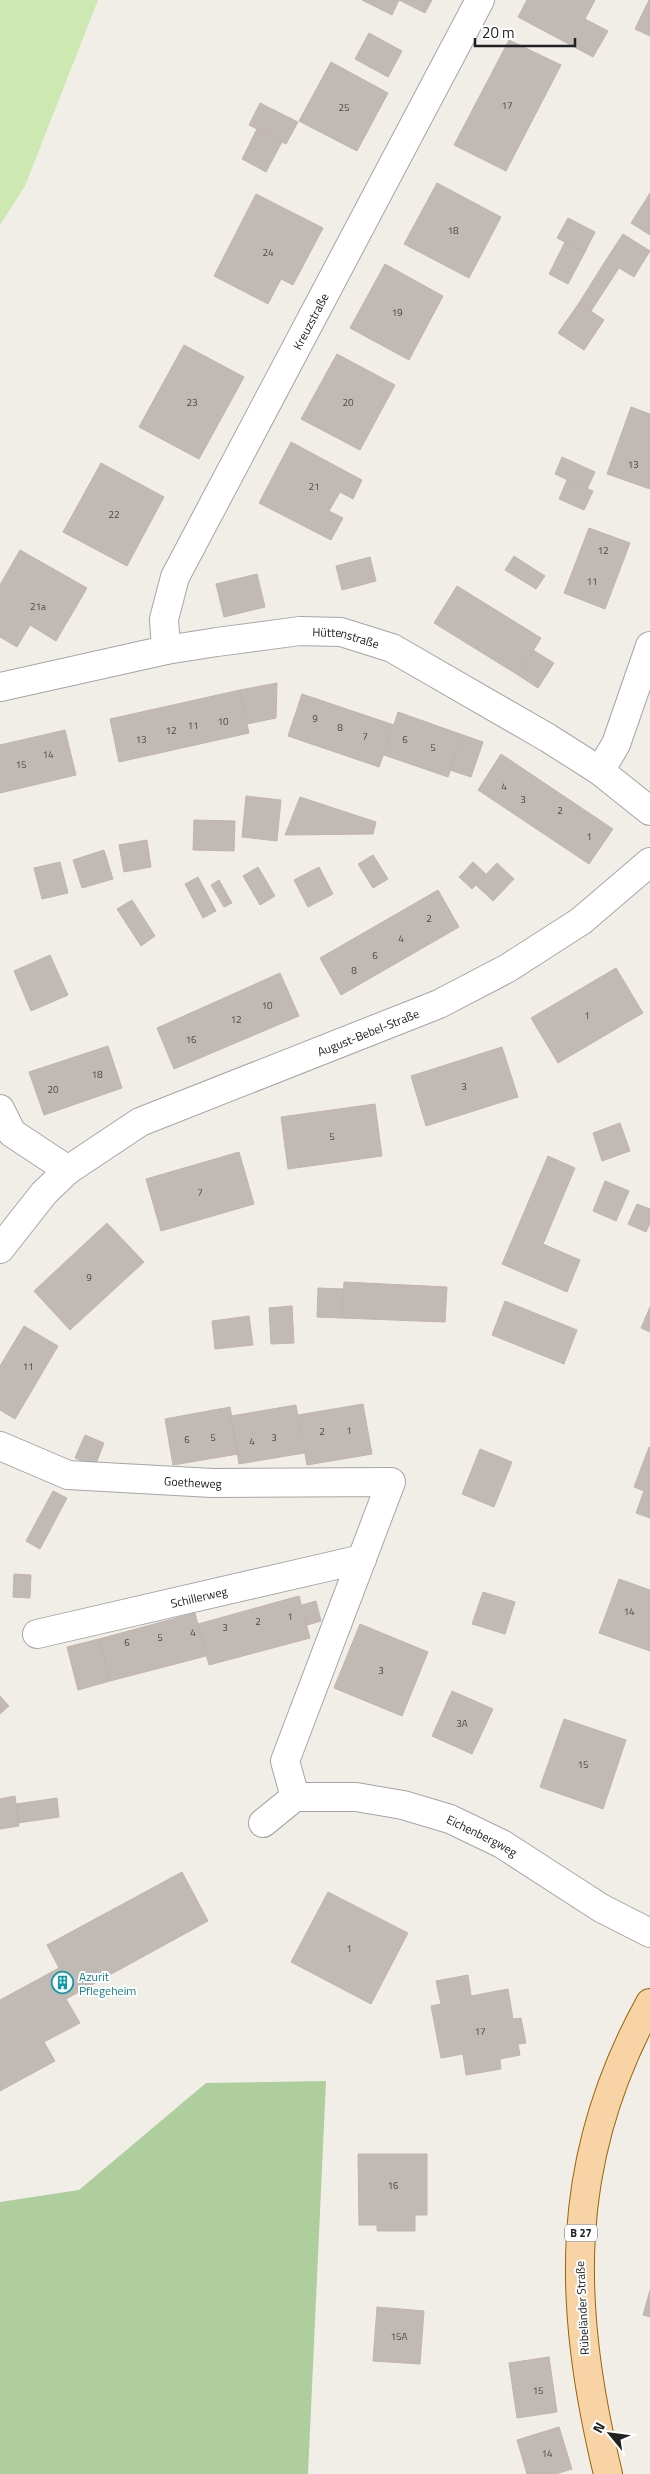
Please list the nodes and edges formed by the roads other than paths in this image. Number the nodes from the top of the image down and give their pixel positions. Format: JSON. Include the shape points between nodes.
{"nodes":[{"id":1,"x":480,"y":0,"type":"edge"},
{"id":2,"x":650,"y":646,"type":"edge"},
{"id":3,"x":166,"y":650,"type":"junction"},
{"id":4,"x":0,"y":687,"type":"edge"},
{"id":5,"x":600,"y":771,"type":"junction"},
{"id":6,"x":650,"y":811,"type":"edge"},
{"id":7,"x":650,"y":862,"type":"edge"},
{"id":8,"x":0,"y":1109,"type":"edge"},
{"id":9,"x":68,"y":1170,"type":"junction"},
{"id":10,"x":0,"y":1249,"type":"edge"},
{"id":11,"x":0,"y":1446,"type":"edge"},
{"id":12,"x":362,"y":1559,"type":"junction"},
{"id":13,"x":37,"y":1634,"type":"dead end"},
{"id":14,"x":295,"y":1797,"type":"junction"},
{"id":15,"x":263,"y":1823,"type":"dead end"},
{"id":16,"x":650,"y":1933,"type":"edge"},
{"id":17,"x":650,"y":2003,"type":"edge"},
{"id":18,"x":608,"y":2474,"type":"edge"}],
"edges":[{"from":1,"to":3,"type":"street","name":"Kreuzstraße","via":[[175,577],[164,619]]},
{"from":2,"to":5,"type":"street","via":[[616,744]]},
{"from":3,"to":4,"type":"street","name":"Hüttenstraße"},
{"from":3,"to":5,"type":"street","name":"Hüttenstraße","via":[[300,631],[340,632],[392,648]]},
{"from":5,"to":6,"type":"street","name":"Hüttenstraße"},
{"from":7,"to":9,"type":"street","name":"August-Bebel-Straße","via":[[581,921],[508,968],[439,1004],[140,1122]]},
{"from":8,"to":9,"type":"street","via":[[12,1133]]},
{"from":9,"to":10,"type":"street","name":"August-Bebel-Straße","via":[[44,1193]]},
{"from":11,"to":12,"type":"street","name":"Goetheweg","via":[[68,1475],[212,1483],[391,1482]]},
{"from":12,"to":13,"type":"street","name":"Schillerweg"},
{"from":12,"to":14,"type":"street","via":[[285,1761]]},
{"from":14,"to":15,"type":"street"},
{"from":14,"to":16,"type":"street","name":"Eichenbergweg","via":[[356,1797],[403,1805],[450,1819],[502,1844],[601,1908]]},
{"from":17,"to":18,"type":"main road","name":"Rübeländer Straße","number":"B 27","via":[[621,2059],[598,2123],[582,2216],[580,2324],[584,2360]]}]}
